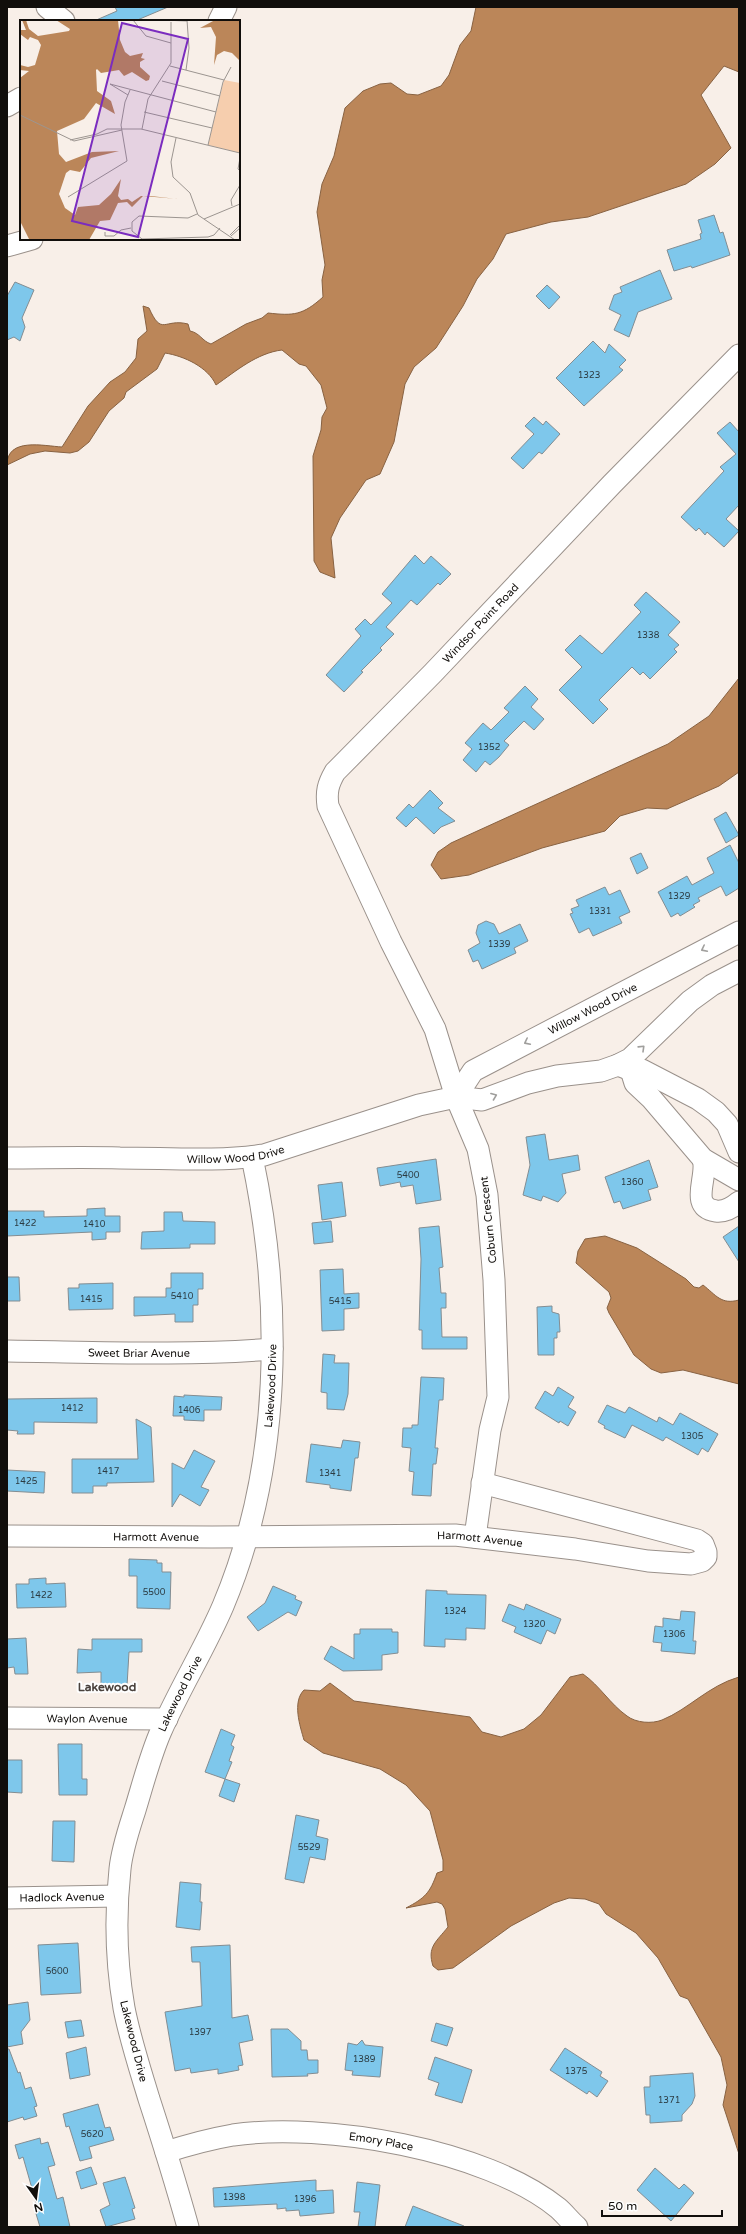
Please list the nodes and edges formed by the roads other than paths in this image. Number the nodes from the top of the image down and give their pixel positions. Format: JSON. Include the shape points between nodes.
{"nodes":[{"id":1,"x":47,"y":7,"type":"edge"},
{"id":2,"x":226,"y":7,"type":"edge"},
{"id":3,"x":63,"y":20,"type":"edge"},
{"id":4,"x":220,"y":20,"type":"edge"},
{"id":5,"x":20,"y":99,"type":"edge"},
{"id":6,"x":7,"y":106,"type":"edge"},
{"id":7,"x":28,"y":240,"type":"edge"},
{"id":8,"x":7,"y":246,"type":"edge"},
{"id":9,"x":739,"y":356,"type":"edge"},
{"id":10,"x":381,"y":922,"type":"joint"},
{"id":11,"x":739,"y":932,"type":"edge"},
{"id":12,"x":739,"y":971,"type":"edge"},
{"id":13,"x":625,"y":1068,"type":"junction"},
{"id":14,"x":456,"y":1097,"type":"junction"},
{"id":15,"x":733,"y":1124,"type":"edge"},
{"id":16,"x":739,"y":1152,"type":"edge"},
{"id":17,"x":252,"y":1157,"type":"junction"},
{"id":18,"x":7,"y":1158,"type":"edge"},
{"id":19,"x":703,"y":1159,"type":"junction"},
{"id":20,"x":739,"y":1180,"type":"edge"},
{"id":21,"x":739,"y":1202,"type":"edge"},
{"id":22,"x":272,"y":1348,"type":"junction"},
{"id":23,"x":7,"y":1351,"type":"edge"},
{"id":24,"x":482,"y":1483,"type":"junction"},
{"id":25,"x":7,"y":1536,"type":"edge"},
{"id":26,"x":247,"y":1536,"type":"junction"},
{"id":27,"x":475,"y":1537,"type":"junction"},
{"id":28,"x":7,"y":1718,"type":"edge"},
{"id":29,"x":167,"y":1719,"type":"junction"},
{"id":30,"x":117,"y":1896,"type":"junction"},
{"id":31,"x":7,"y":1898,"type":"edge"},
{"id":32,"x":166,"y":2152,"type":"junction"},
{"id":33,"x":188,"y":2227,"type":"edge"},
{"id":34,"x":577,"y":2227,"type":"edge"}],
"edges":[{"from":1,"to":3,"type":"street"},
{"from":2,"to":4,"type":"street"},
{"from":5,"to":6,"type":"street"},
{"from":7,"to":8,"type":"street"},
{"from":9,"to":10,"type":"street","name":"Windsor Point Road","via":[[612,484],[433,673],[335,772],[328,783],[328,806]]},
{"from":10,"to":14,"type":"street","name":"Coburn Crescent","via":[[435,1028]]},
{"from":11,"to":14,"type":"street","name":"Willow Wood Drive","one_way":true,"via":[[473,1071]]},
{"from":13,"to":12,"type":"street","name":"Willow Wood Drive","one_way":true,"via":[[630,1059],[690,1001],[712,985]]},
{"from":14,"to":13,"type":"street","name":"Willow Wood Drive","one_way":true,"via":[[482,1100],[528,1083],[557,1076]]},
{"from":13,"to":15,"type":"street","via":[[642,1070],[698,1099]]},
{"from":13,"to":19,"type":"street","via":[[635,1083]]},
{"from":14,"to":17,"type":"street","name":"Willow Wood Drive","via":[[419,1105]]},
{"from":14,"to":24,"type":"street","name":"Coburn Crescent","via":[[478,1149],[487,1195],[494,1280],[498,1397]]},
{"from":15,"to":16,"type":"street"},
{"from":17,"to":18,"type":"street","name":"Willow Wood Drive","via":[[225,1160]]},
{"from":17,"to":22,"type":"street","name":"Lakewood Drive","via":[[269,1255],[273,1310]]},
{"from":19,"to":20,"type":"street"},
{"from":19,"to":21,"type":"street","via":[[706,1166],[700,1197],[706,1206],[724,1211]]},
{"from":22,"to":23,"type":"street","name":"Sweet Briar Avenue","via":[[199,1352]]},
{"from":22,"to":26,"type":"street","name":"Lakewood Drive","via":[[266,1444]]},
{"from":24,"to":27,"type":"street","name":"Coburn Crescent"},
{"from":24,"to":27,"type":"street","name":"Harmott Avenue","via":[[697,1540],[703,1544],[706,1557],[691,1564],[648,1561]]},
{"from":25,"to":26,"type":"street","name":"Harmott Avenue"},
{"from":26,"to":27,"type":"street","name":"Harmott Avenue"},
{"from":26,"to":29,"type":"street","name":"Lakewood Drive","via":[[222,1607]]},
{"from":28,"to":29,"type":"street","name":"Waylon Avenue"},
{"from":29,"to":30,"type":"street","name":"Lakewood Drive","via":[[158,1739],[125,1842]]},
{"from":30,"to":31,"type":"street","name":"Hadlock Avenue"},
{"from":30,"to":32,"type":"street","name":"Lakewood Drive","via":[[116,1933],[124,2009]]},
{"from":32,"to":33,"type":"street","name":"Lakewood Drive"},
{"from":32,"to":34,"type":"street","name":"Emory Place","via":[[202,2141],[268,2132],[312,2133],[379,2141],[455,2157],[488,2168],[542,2196]]}]}
